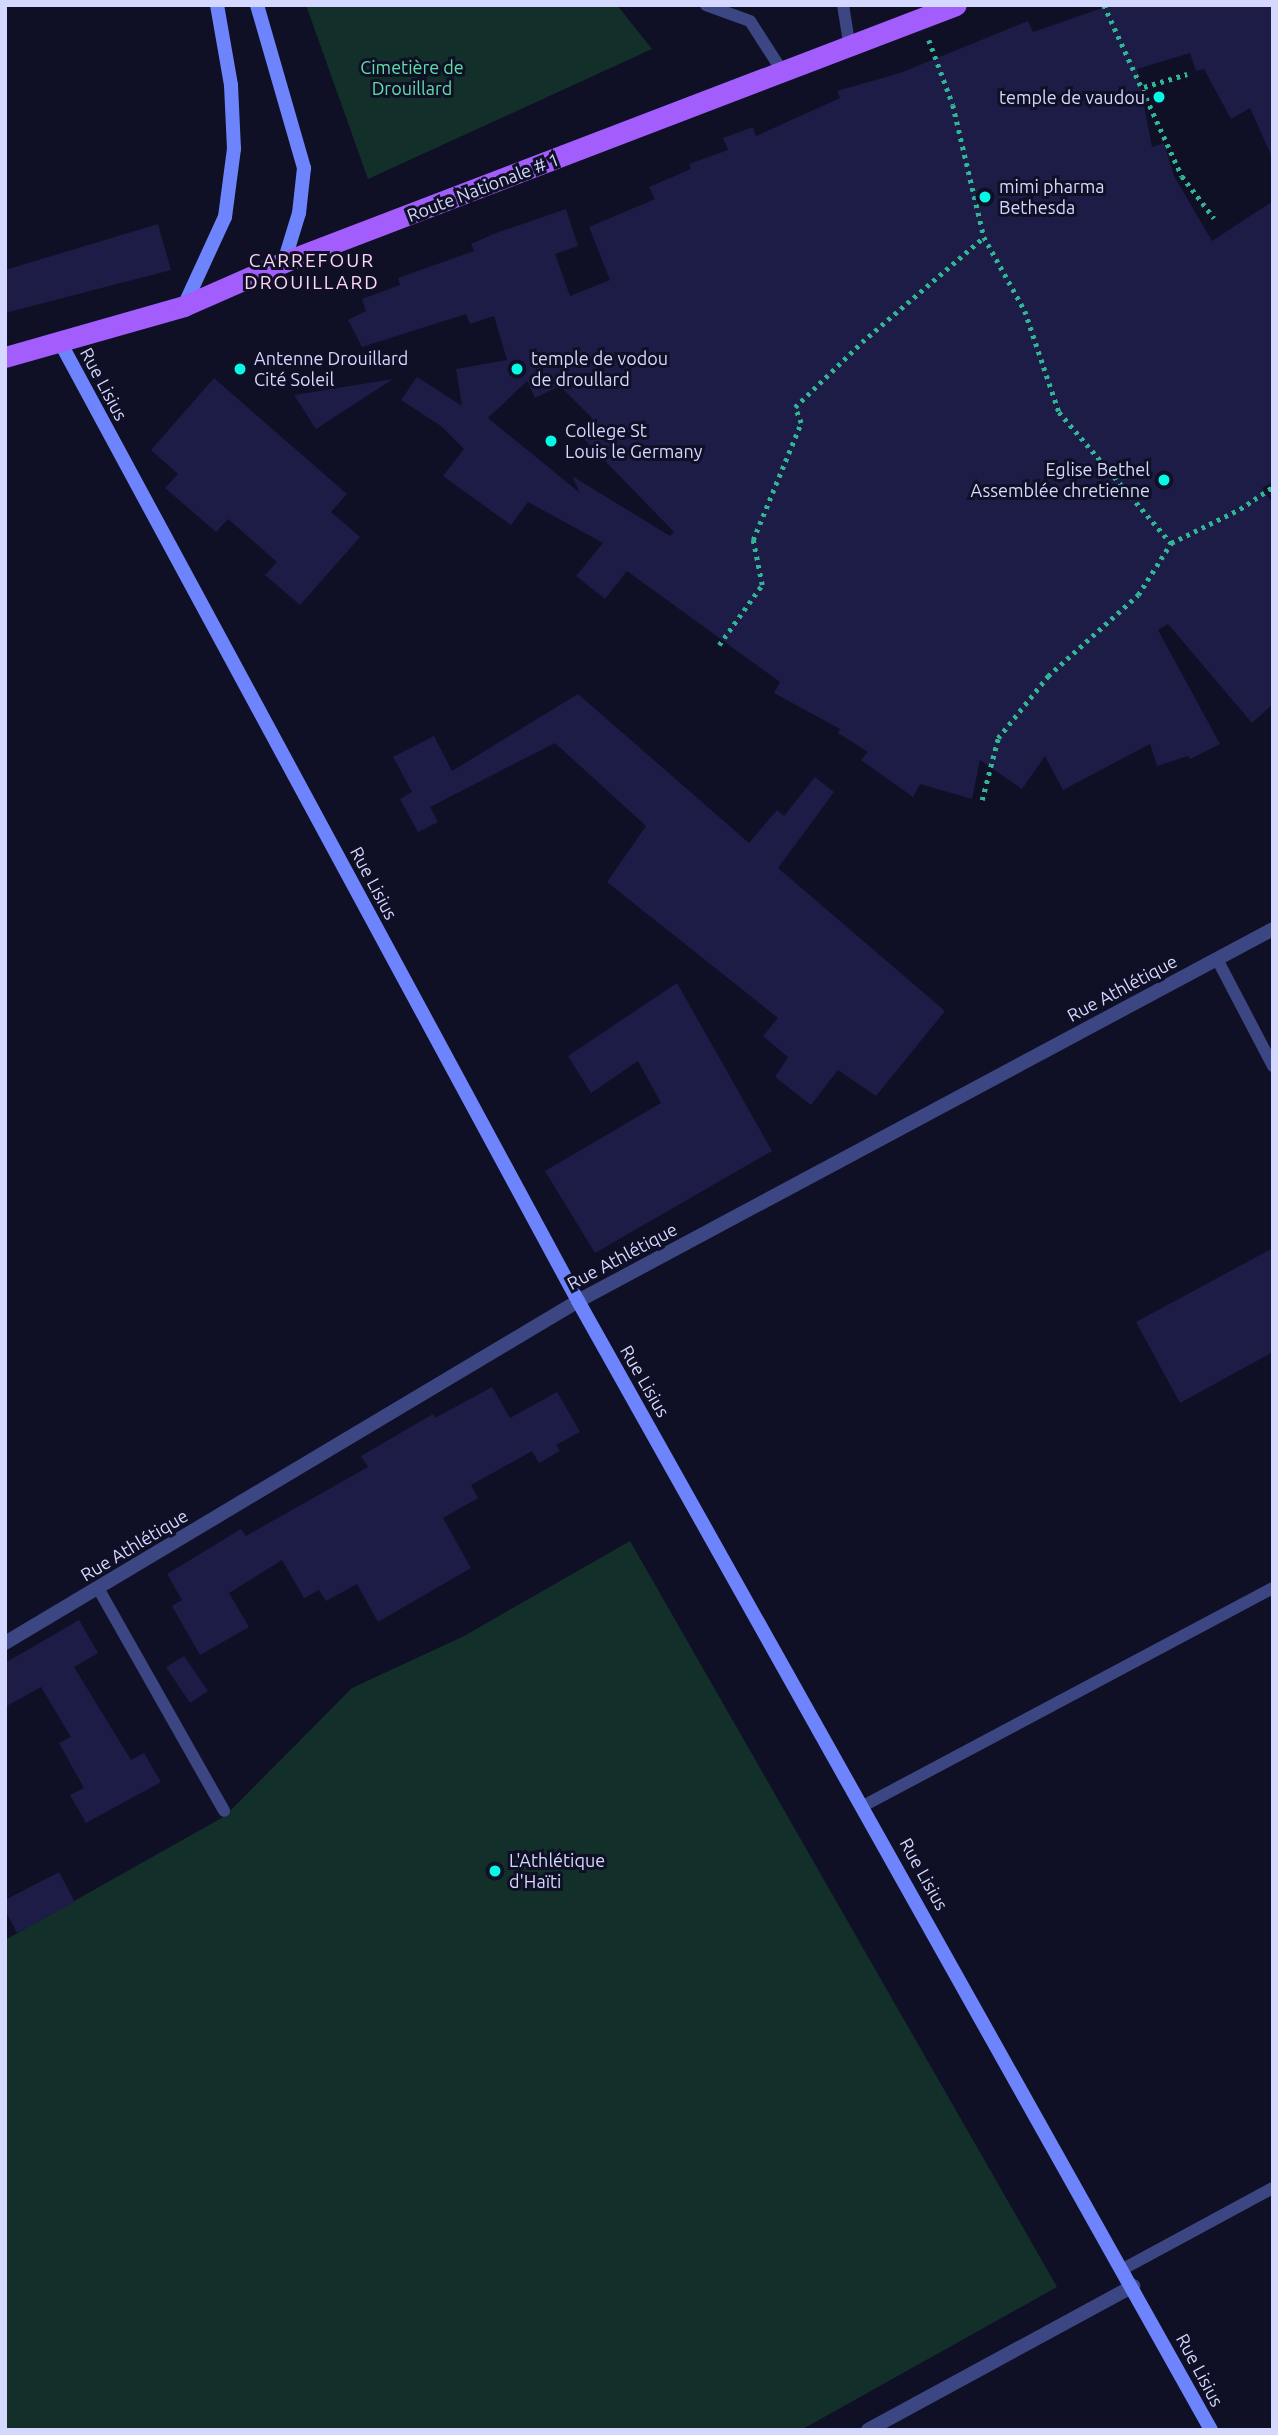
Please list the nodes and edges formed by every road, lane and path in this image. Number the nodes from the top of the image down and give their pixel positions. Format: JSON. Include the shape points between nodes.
{"nodes":[{"id":1,"x":216,"y":5,"type":"edge"},
{"id":2,"x":257,"y":5,"type":"edge"},
{"id":3,"x":706,"y":5,"type":"edge"},
{"id":4,"x":843,"y":5,"type":"edge"},
{"id":5,"x":956,"y":5,"type":"edge"},
{"id":6,"x":1104,"y":5,"type":"edge"},
{"id":7,"x":921,"y":19,"type":"junction"},
{"id":8,"x":850,"y":48,"type":"junction"},
{"id":9,"x":784,"y":74,"type":"junction"},
{"id":10,"x":1187,"y":74,"type":"dead end"},
{"id":11,"x":1144,"y":88,"type":"junction"},
{"id":12,"x":1214,"y":218,"type":"dead end"},
{"id":13,"x":984,"y":237,"type":"junction"},
{"id":14,"x":284,"y":262,"type":"junction"},
{"id":15,"x":184,"y":306,"type":"junction"},
{"id":16,"x":54,"y":344,"type":"junction"},
{"id":17,"x":5,"y":356,"type":"edge"},
{"id":18,"x":1273,"y":487,"type":"edge"},
{"id":19,"x":1171,"y":542,"type":"junction"},
{"id":20,"x":719,"y":645,"type":"dead end"},
{"id":21,"x":982,"y":800,"type":"dead end"},
{"id":22,"x":1273,"y":929,"type":"edge"},
{"id":23,"x":1217,"y":959,"type":"junction"},
{"id":24,"x":1273,"y":1066,"type":"edge"},
{"id":25,"x":578,"y":1301,"type":"junction"},
{"id":26,"x":98,"y":1588,"type":"junction"},
{"id":27,"x":1273,"y":1588,"type":"edge"},
{"id":28,"x":5,"y":1643,"type":"edge"},
{"id":29,"x":863,"y":1806,"type":"junction"},
{"id":30,"x":224,"y":1811,"type":"dead end"},
{"id":31,"x":1273,"y":2188,"type":"edge"},
{"id":32,"x":1124,"y":2269,"type":"junction"},
{"id":33,"x":1133,"y":2286,"type":"junction"},
{"id":34,"x":868,"y":2430,"type":"edge"},
{"id":35,"x":1211,"y":2430,"type":"edge"}],
"edges":[{"from":1,"to":15,"type":"street","via":[[231,85],[233,149],[225,217]]},
{"from":2,"to":14,"type":"street","via":[[304,168],[299,214]]},
{"from":3,"to":9,"type":"lane","via":[[750,21]]},
{"from":4,"to":8,"type":"lane"},
{"from":5,"to":7,"type":"main road","name":"Route Nationale # 1"},
{"from":6,"to":11,"type":"path"},
{"from":7,"to":8,"type":"main road","name":"Route Nationale # 1"},
{"from":7,"to":13,"type":"path","via":[[953,105]]},
{"from":8,"to":9,"type":"main road","name":"Route Nationale # 1"},
{"from":9,"to":14,"type":"main road","name":"Route Nationale # 1"},
{"from":10,"to":11,"type":"path"},
{"from":11,"to":12,"type":"path","via":[[1182,176]]},
{"from":13,"to":19,"type":"path","via":[[1025,311],[1059,412]]},
{"from":13,"to":20,"type":"path","via":[[871,334],[796,407],[800,423],[753,540],[762,585]]},
{"from":14,"to":15,"type":"main road","name":"Route Nationale # 1"},
{"from":15,"to":16,"type":"main road","name":"Route Nationale # 1"},
{"from":16,"to":17,"type":"main road","name":"Route Nationale # 1"},
{"from":16,"to":25,"type":"street","name":"Rue Lisius"},
{"from":18,"to":19,"type":"path","via":[[1240,509]]},
{"from":19,"to":21,"type":"path","via":[[1138,595],[1048,676],[998,738]]},
{"from":22,"to":23,"type":"street","name":"Rue Athlétique"},
{"from":23,"to":24,"type":"lane"},
{"from":23,"to":25,"type":"street","name":"Rue Athlétique"},
{"from":25,"to":26,"type":"street","name":"Rue Athlétique"},
{"from":25,"to":29,"type":"street","name":"Rue Lisius"},
{"from":26,"to":28,"type":"street","name":"Rue Athlétique"},
{"from":26,"to":30,"type":"lane"},
{"from":27,"to":29,"type":"lane"},
{"from":29,"to":32,"type":"street","name":"Rue Lisius"},
{"from":31,"to":32,"type":"lane"},
{"from":32,"to":33,"type":"street","name":"Rue Lisius"},
{"from":33,"to":34,"type":"street"},
{"from":33,"to":35,"type":"street","name":"Rue Lisius"}]}
